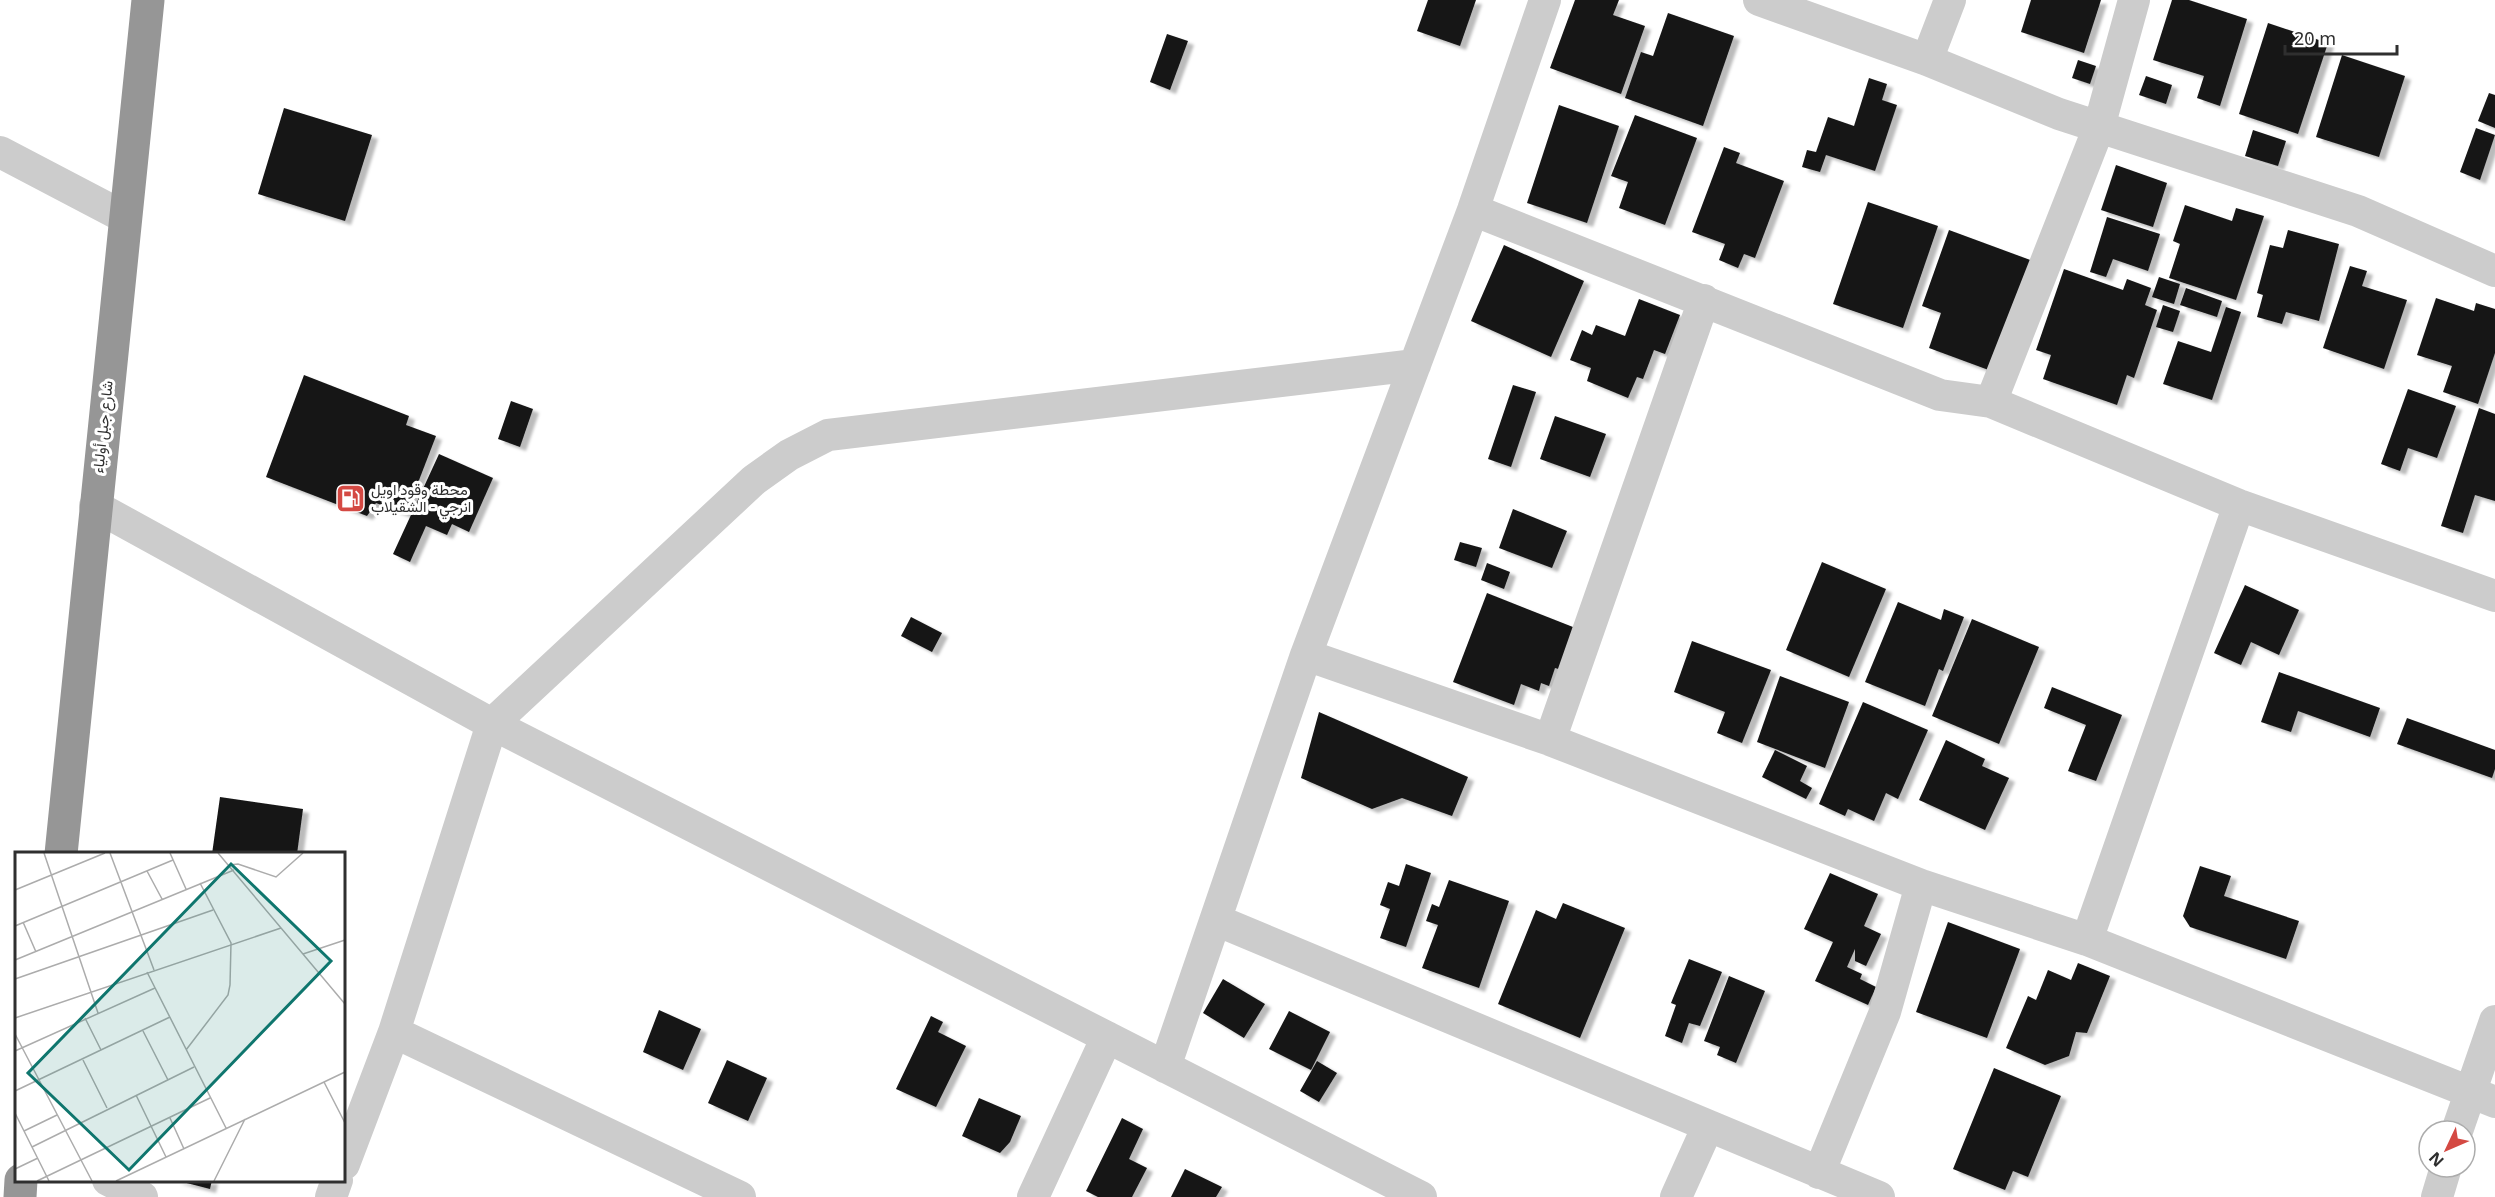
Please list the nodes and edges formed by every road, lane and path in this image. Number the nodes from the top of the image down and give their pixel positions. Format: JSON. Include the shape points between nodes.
{"nodes":[{"id":1,"x":148,"y":0,"type":"edge"},
{"id":2,"x":1545,"y":0,"type":"edge"},
{"id":3,"x":1759,"y":0,"type":"edge"},
{"id":4,"x":1950,"y":0,"type":"edge"},
{"id":5,"x":2134,"y":0,"type":"edge"},
{"id":6,"x":1927,"y":60,"type":"junction"},
{"id":7,"x":2099,"y":127,"type":"junction"},
{"id":8,"x":0,"y":152,"type":"edge"},
{"id":9,"x":1473,"y":210,"type":"junction"},
{"id":10,"x":126,"y":218,"type":"junction"},
{"id":11,"x":2495,"y":271,"type":"edge"},
{"id":12,"x":1704,"y":300,"type":"junction"},
{"id":13,"x":1415,"y":365,"type":"junction"},
{"id":14,"x":1991,"y":402,"type":"junction"},
{"id":15,"x":95,"y":506,"type":"junction"},
{"id":16,"x":2239,"y":506,"type":"junction"},
{"id":17,"x":2495,"y":596,"type":"edge"},
{"id":18,"x":1306,"y":655,"type":"junction"},
{"id":19,"x":492,"y":724,"type":"junction"},
{"id":20,"x":1550,"y":740,"type":"junction"},
{"id":21,"x":61,"y":852,"type":"edge"},
{"id":22,"x":1921,"y":885,"type":"junction"},
{"id":23,"x":1216,"y":920,"type":"junction"},
{"id":24,"x":2087,"y":940,"type":"junction"},
{"id":25,"x":2495,"y":1021,"type":"edge"},
{"id":26,"x":394,"y":1032,"type":"junction"},
{"id":27,"x":1107,"y":1037,"type":"junction"},
{"id":28,"x":1165,"y":1067,"type":"junction"},
{"id":29,"x":2482,"y":1097,"type":"edge"},
{"id":30,"x":2466,"y":1119,"type":"edge"},
{"id":31,"x":1708,"y":1126,"type":"junction"},
{"id":32,"x":345,"y":1161,"type":"edge"},
{"id":33,"x":1819,"y":1173,"type":"junction"},
{"id":34,"x":2442,"y":1179,"type":"edge"},
{"id":35,"x":21,"y":1182,"type":"edge"},
{"id":36,"x":112,"y":1182,"type":"edge"},
{"id":37,"x":336,"y":1182,"type":"edge"},
{"id":38,"x":0,"y":1188,"type":"edge"},
{"id":39,"x":11,"y":1197,"type":"edge"},
{"id":40,"x":20,"y":1197,"type":"edge"},
{"id":41,"x":142,"y":1197,"type":"edge"},
{"id":42,"x":331,"y":1197,"type":"edge"},
{"id":43,"x":740,"y":1197,"type":"edge"},
{"id":44,"x":1033,"y":1197,"type":"edge"},
{"id":45,"x":1421,"y":1197,"type":"edge"},
{"id":46,"x":1676,"y":1197,"type":"edge"},
{"id":47,"x":1879,"y":1197,"type":"edge"},
{"id":48,"x":2437,"y":1197,"type":"edge"}],
"edges":[{"from":1,"to":10,"type":"highway","name":"شارع جبل أولياء"},
{"from":2,"to":9,"type":"street"},
{"from":3,"to":6,"type":"street"},
{"from":4,"to":6,"type":"street"},
{"from":5,"to":7,"type":"street"},
{"from":6,"to":7,"type":"street"},
{"from":7,"to":11,"type":"street","via":[[2358,211]]},
{"from":7,"to":14,"type":"street"},
{"from":8,"to":10,"type":"street"},
{"from":9,"to":12,"type":"street"},
{"from":9,"to":13,"type":"street"},
{"from":10,"to":15,"type":"highway","name":"شارع جبل أولياء"},
{"from":12,"to":14,"type":"street","via":[[1940,395]]},
{"from":12,"to":20,"type":"street"},
{"from":13,"to":18,"type":"street"},
{"from":13,"to":19,"type":"street","via":[[828,435],[789,455],[754,480]]},
{"from":14,"to":16,"type":"street"},
{"from":15,"to":19,"type":"street"},
{"from":15,"to":21,"type":"highway","name":"شارع جبل أولياء"},
{"from":16,"to":17,"type":"street"},
{"from":16,"to":24,"type":"street"},
{"from":18,"to":20,"type":"street"},
{"from":18,"to":23,"type":"street"},
{"from":19,"to":26,"type":"street"},
{"from":19,"to":27,"type":"street"},
{"from":20,"to":22,"type":"street"},
{"from":22,"to":24,"type":"street"},
{"from":22,"to":33,"type":"street","via":[[1885,1012]]},
{"from":23,"to":28,"type":"street"},
{"from":23,"to":31,"type":"street"},
{"from":24,"to":29,"type":"street"},
{"from":25,"to":29,"type":"street"},
{"from":26,"to":32,"type":"street"},
{"from":26,"to":43,"type":"street"},
{"from":27,"to":28,"type":"street"},
{"from":27,"to":44,"type":"street"},
{"from":28,"to":45,"type":"street"},
{"from":29,"to":30,"type":"street"},
{"from":31,"to":33,"type":"street"},
{"from":31,"to":46,"type":"street"},
{"from":33,"to":47,"type":"street"},
{"from":34,"to":48,"type":"street"},
{"from":35,"to":40,"type":"highway"},
{"from":36,"to":41,"type":"street"},
{"from":37,"to":42,"type":"street"},
{"from":38,"to":39,"type":"street"}]}
